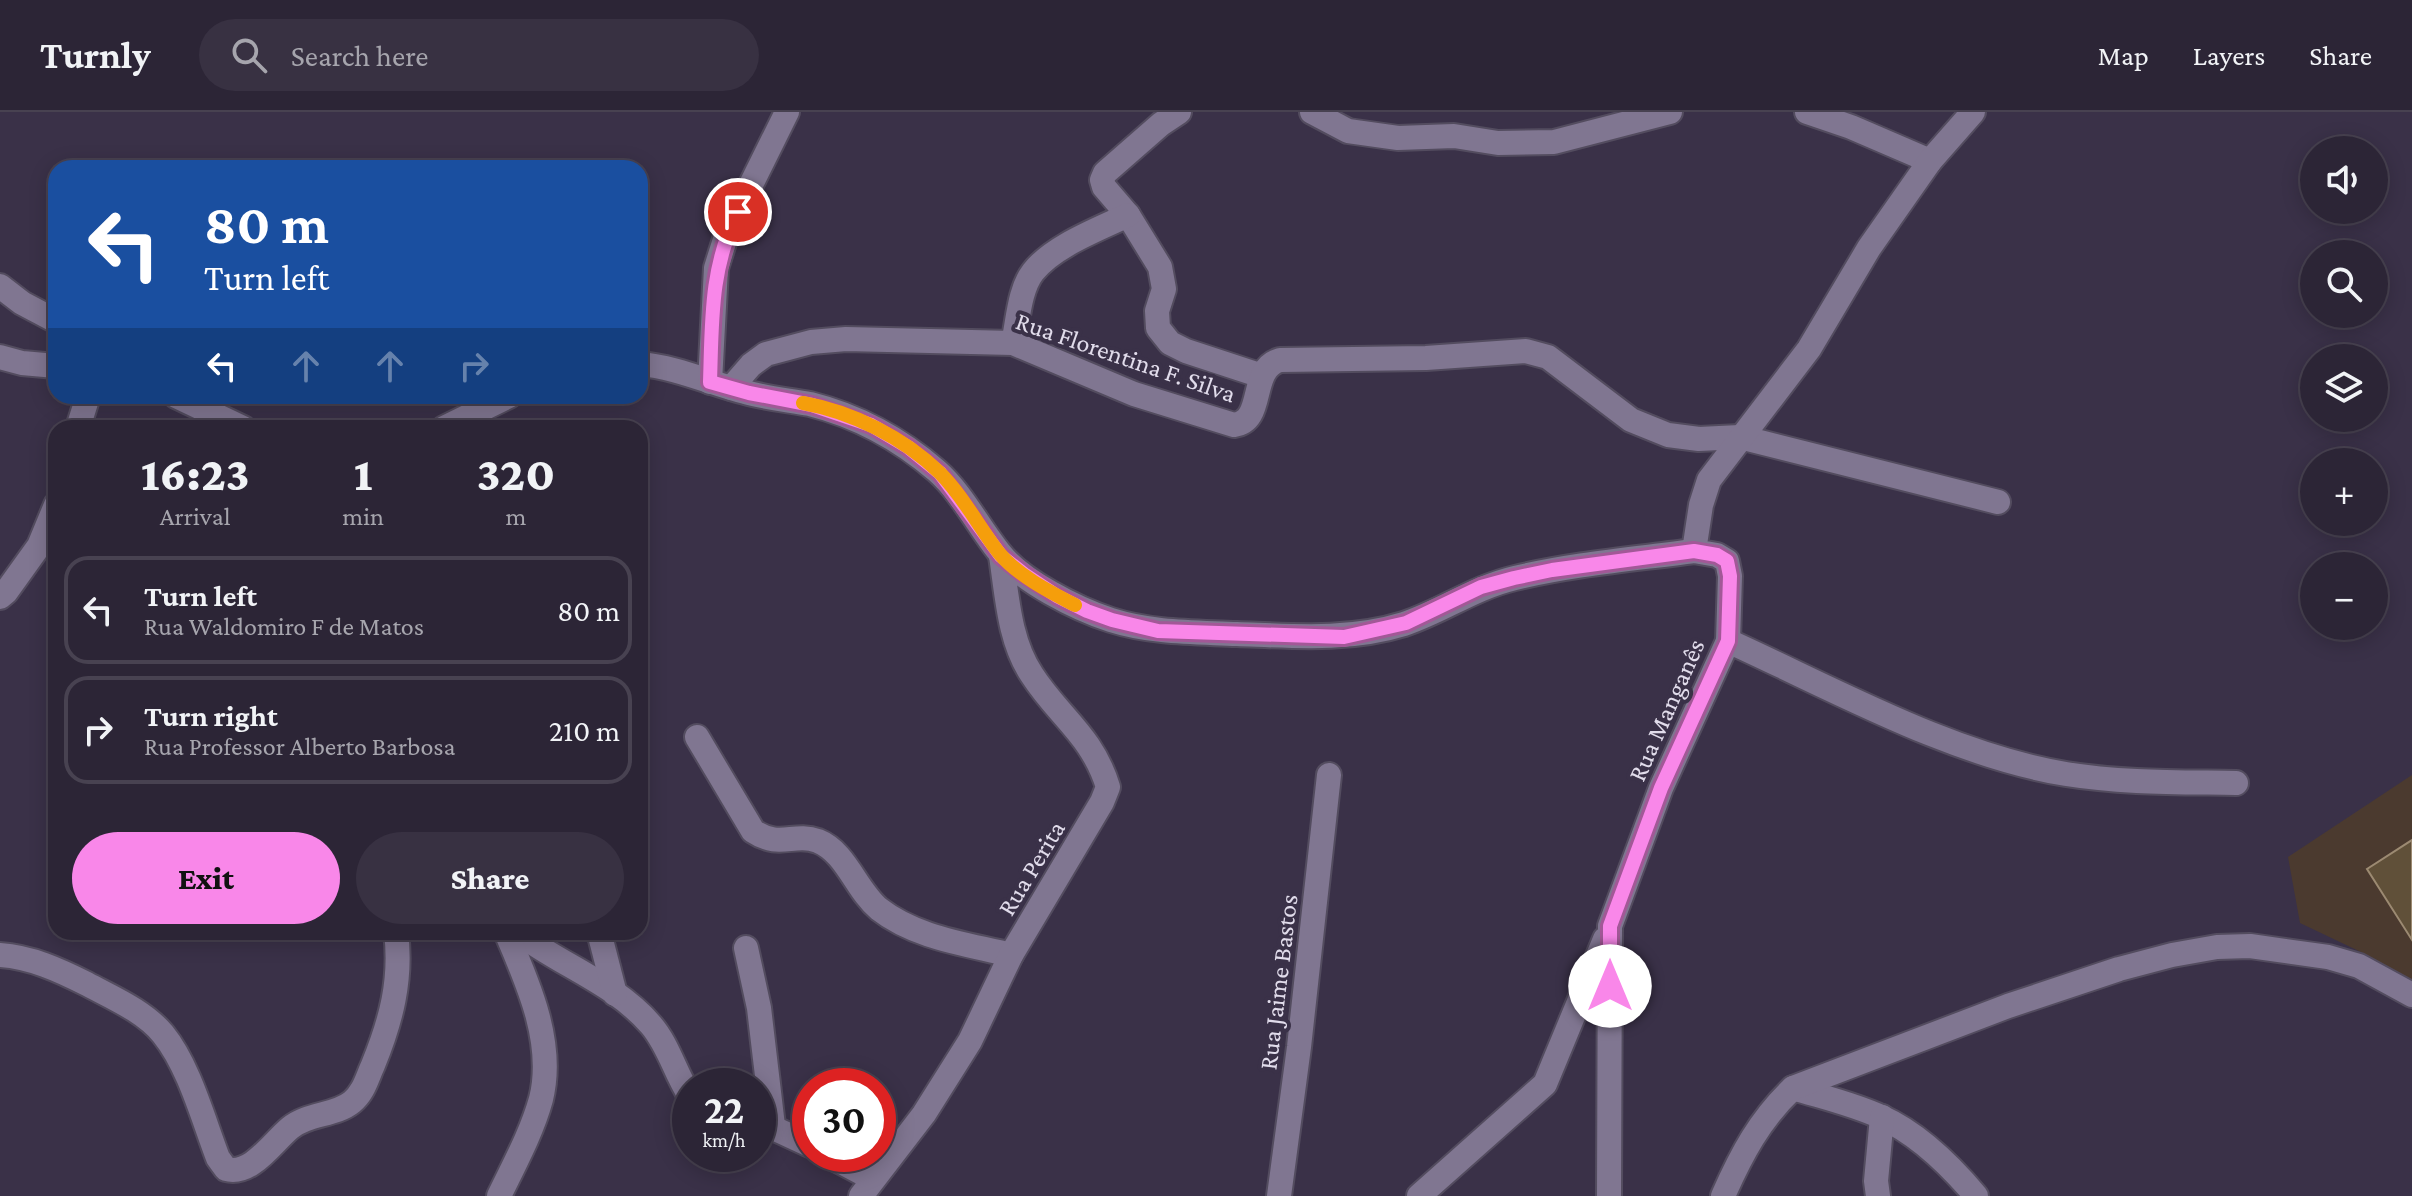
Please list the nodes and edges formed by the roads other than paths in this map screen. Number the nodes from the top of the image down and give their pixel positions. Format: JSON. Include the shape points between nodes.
{"nodes":[{"id":1,"x":787,"y":112,"type":"edge"},
{"id":2,"x":1179,"y":112,"type":"edge"},
{"id":3,"x":1312,"y":112,"type":"edge"},
{"id":4,"x":1670,"y":112,"type":"edge"},
{"id":5,"x":1807,"y":112,"type":"edge"},
{"id":6,"x":1973,"y":112,"type":"edge"},
{"id":7,"x":1930,"y":161,"type":"junction"},
{"id":8,"x":1128,"y":215,"type":"junction"},
{"id":9,"x":0,"y":286,"type":"edge"},
{"id":10,"x":48,"y":317,"type":"edge"},
{"id":11,"x":1013,"y":343,"type":"junction"},
{"id":12,"x":0,"y":357,"type":"edge"},
{"id":13,"x":48,"y":365,"type":"edge"},
{"id":14,"x":648,"y":365,"type":"edge"},
{"id":15,"x":1262,"y":376,"type":"junction"},
{"id":16,"x":720,"y":385,"type":"junction"},
{"id":17,"x":193,"y":404,"type":"edge"},
{"id":18,"x":493,"y":404,"type":"edge"},
{"id":19,"x":226,"y":420,"type":"edge"},
{"id":20,"x":460,"y":420,"type":"edge"},
{"id":21,"x":1740,"y":437,"type":"junction"},
{"id":22,"x":1998,"y":502,"type":"dead end"},
{"id":23,"x":48,"y":524,"type":"edge"},
{"id":24,"x":1694,"y":551,"type":"junction"},
{"id":25,"x":1001,"y":556,"type":"junction"},
{"id":26,"x":0,"y":597,"type":"edge"},
{"id":27,"x":1728,"y":641,"type":"junction"},
{"id":28,"x":697,"y":737,"type":"dead end"},
{"id":29,"x":1329,"y":775,"type":"dead end"},
{"id":30,"x":2236,"y":783,"type":"dead end"},
{"id":31,"x":1610,"y":926,"type":"junction"},
{"id":32,"x":396,"y":940,"type":"edge"},
{"id":33,"x":509,"y":940,"type":"edge"},
{"id":34,"x":528,"y":940,"type":"edge"},
{"id":35,"x":601,"y":940,"type":"edge"},
{"id":36,"x":746,"y":948,"type":"dead end"},
{"id":37,"x":0,"y":955,"type":"edge"},
{"id":38,"x":1011,"y":955,"type":"junction"},
{"id":39,"x":615,"y":994,"type":"junction"},
{"id":40,"x":2412,"y":995,"type":"edge"},
{"id":41,"x":676,"y":1068,"type":"edge"},
{"id":42,"x":762,"y":1068,"type":"edge"},
{"id":43,"x":1793,"y":1088,"type":"junction"},
{"id":44,"x":1882,"y":1117,"type":"junction"},
{"id":45,"x":848,"y":1172,"type":"edge"},
{"id":46,"x":867,"y":1188,"type":"edge"},
{"id":47,"x":499,"y":1196,"type":"edge"},
{"id":48,"x":1279,"y":1196,"type":"edge"},
{"id":49,"x":1419,"y":1196,"type":"edge"},
{"id":50,"x":1609,"y":1196,"type":"edge"},
{"id":51,"x":1723,"y":1196,"type":"edge"},
{"id":52,"x":1878,"y":1196,"type":"edge"},
{"id":53,"x":1976,"y":1196,"type":"edge"}],
"edges":[{"from":1,"to":16,"type":"street","via":[[727,233],[716,268]]},
{"from":2,"to":8,"type":"street","via":[[1102,180]]},
{"from":3,"to":4,"type":"street","via":[[1348,131],[1498,143],[1554,142]]},
{"from":5,"to":7,"type":"street"},
{"from":6,"to":7,"type":"street"},
{"from":7,"to":21,"type":"street","via":[[1869,248],[1809,349]]},
{"from":8,"to":11,"type":"street","via":[[1072,243],[1032,273]]},
{"from":8,"to":15,"type":"street","via":[[1160,267],[1164,289],[1158,328],[1170,343]]},
{"from":9,"to":10,"type":"street"},
{"from":11,"to":15,"type":"street","name":"Rua Florentina F. Silva","via":[[1134,394],[1234,425],[1250,418]]},
{"from":11,"to":16,"type":"street","name":"Rua Florentina F. Silva","via":[[811,342],[766,354]]},
{"from":12,"to":13,"type":"street"},
{"from":14,"to":16,"type":"street"},
{"from":15,"to":21,"type":"street","name":"Rua Florentina F. Silva","via":[[1267,366],[1280,360],[1526,351],[1548,357],[1631,420],[1668,435]]},
{"from":16,"to":25,"type":"street","via":[[812,405],[871,425],[908,447],[940,473]]},
{"from":17,"to":19,"type":"street"},
{"from":18,"to":20,"type":"street"},
{"from":21,"to":22,"type":"street","name":"Rua Florentina F. Silva"},
{"from":21,"to":24,"type":"street","via":[[1709,480]]},
{"from":23,"to":26,"type":"street","via":[[39,546]]},
{"from":24,"to":25,"type":"street","via":[[1514,578],[1481,587],[1406,623],[1328,637],[1158,631],[1112,620],[1057,596]]},
{"from":24,"to":27,"type":"street","name":"Rua Manganês","via":[[1727,561]]},
{"from":25,"to":38,"type":"street","name":"Rua Perita","via":[[1010,618],[1029,671],[1091,748],[1108,787]]},
{"from":27,"to":30,"type":"street","via":[[1952,743],[2019,764],[2115,780]]},
{"from":27,"to":31,"type":"street","name":"Rua Manganês","via":[[1661,788]]},
{"from":28,"to":38,"type":"street","via":[[753,831],[776,841],[817,841],[831,849],[877,907],[900,923]]},
{"from":29,"to":48,"type":"street","name":"Rua Jaime Bastos"},
{"from":31,"to":49,"type":"street","via":[[1545,1084]]},
{"from":31,"to":50,"type":"street","name":"Rua Manganês"},
{"from":32,"to":37,"type":"street","via":[[392,1010],[362,1092],[346,1106],[299,1121],[235,1172],[218,1158],[176,1053],[162,1032],[120,1000],[67,974]]},
{"from":33,"to":47,"type":"street","via":[[545,1047],[541,1098]]},
{"from":34,"to":39,"type":"street"},
{"from":35,"to":39,"type":"street"},
{"from":36,"to":42,"type":"street","via":[[759,1008]]},
{"from":38,"to":46,"type":"street","name":"Rua Perita","via":[[970,1041],[924,1114]]},
{"from":39,"to":41,"type":"street","via":[[660,1036]]},
{"from":40,"to":43,"type":"street","via":[[2359,966],[2328,957],[2217,947],[2172,955],[2008,1006]]},
{"from":43,"to":44,"type":"street"},
{"from":43,"to":51,"type":"street","via":[[1771,1108],[1743,1151]]},
{"from":44,"to":52,"type":"street"},
{"from":44,"to":53,"type":"street","via":[[1916,1138]]},
{"from":45,"to":46,"type":"street"}]}
